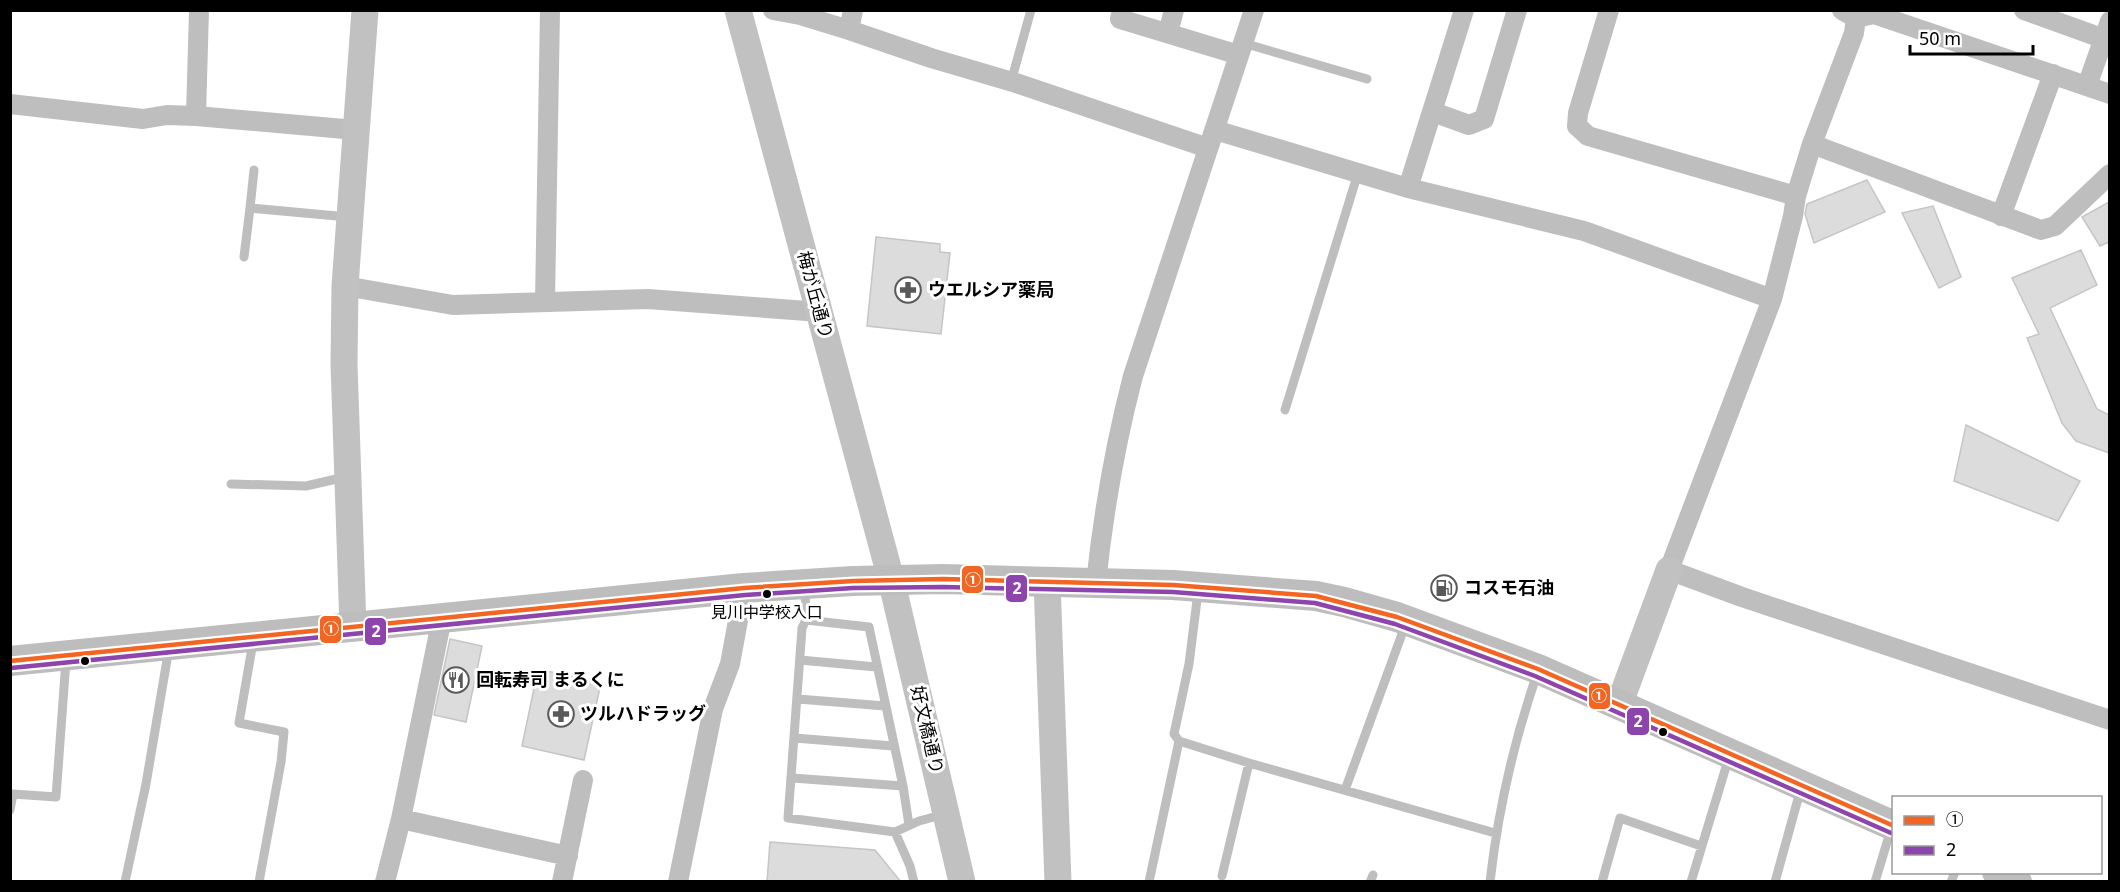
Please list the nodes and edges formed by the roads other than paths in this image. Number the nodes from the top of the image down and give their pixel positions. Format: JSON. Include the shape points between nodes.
{"nodes":[{"id":1,"x":199,"y":10,"type":"edge"},
{"id":2,"x":365,"y":10,"type":"edge"},
{"id":3,"x":550,"y":10,"type":"edge"},
{"id":4,"x":738,"y":10,"type":"edge"},
{"id":5,"x":773,"y":10,"type":"edge"},
{"id":6,"x":1031,"y":10,"type":"edge"},
{"id":7,"x":1122,"y":10,"type":"edge"},
{"id":8,"x":1174,"y":10,"type":"edge"},
{"id":9,"x":1254,"y":10,"type":"edge"},
{"id":10,"x":1464,"y":10,"type":"edge"},
{"id":11,"x":1517,"y":10,"type":"edge"},
{"id":12,"x":1609,"y":10,"type":"edge"},
{"id":13,"x":2024,"y":10,"type":"edge"},
{"id":14,"x":1849,"y":14,"type":"edge"},
{"id":15,"x":851,"y":20,"type":"edge"},
{"id":16,"x":1168,"y":33,"type":"junction"},
{"id":17,"x":2108,"y":33,"type":"edge"},
{"id":18,"x":1241,"y":49,"type":"junction"},
{"id":19,"x":2053,"y":74,"type":"junction"},
{"id":20,"x":1367,"y":79,"type":"dead end"},
{"id":21,"x":1011,"y":82,"type":"junction"},
{"id":22,"x":2087,"y":86,"type":"junction"},
{"id":23,"x":2109,"y":94,"type":"edge"},
{"id":24,"x":10,"y":104,"type":"edge"},
{"id":25,"x":1432,"y":112,"type":"junction"},
{"id":26,"x":196,"y":116,"type":"junction"},
{"id":27,"x":356,"y":130,"type":"junction"},
{"id":28,"x":1211,"y":139,"type":"junction"},
{"id":29,"x":1812,"y":144,"type":"junction"},
{"id":30,"x":254,"y":170,"type":"dead end"},
{"id":31,"x":1358,"y":173,"type":"junction"},
{"id":32,"x":2109,"y":174,"type":"edge"},
{"id":33,"x":1408,"y":188,"type":"junction"},
{"id":34,"x":1796,"y":196,"type":"junction"},
{"id":35,"x":250,"y":208,"type":"junction"},
{"id":36,"x":2001,"y":216,"type":"junction"},
{"id":37,"x":350,"y":218,"type":"junction"},
{"id":38,"x":244,"y":258,"type":"dead end"},
{"id":39,"x":345,"y":286,"type":"junction"},
{"id":40,"x":1772,"y":299,"type":"junction"},
{"id":41,"x":545,"y":302,"type":"junction"},
{"id":42,"x":820,"y":312,"type":"junction"},
{"id":43,"x":1285,"y":410,"type":"dead end"},
{"id":44,"x":347,"y":476,"type":"junction"},
{"id":45,"x":231,"y":484,"type":"dead end"},
{"id":46,"x":1669,"y":570,"type":"junction"},
{"id":47,"x":891,"y":579,"type":"junction"},
{"id":48,"x":1047,"y":582,"type":"junction"},
{"id":49,"x":804,"y":584,"type":"junction"},
{"id":50,"x":1096,"y":584,"type":"junction"},
{"id":51,"x":1199,"y":586,"type":"junction"},
{"id":52,"x":744,"y":588,"type":"junction"},
{"id":53,"x":442,"y":618,"type":"junction"},
{"id":54,"x":806,"y":620,"type":"junction"},
{"id":55,"x":1407,"y":620,"type":"junction"},
{"id":56,"x":353,"y":627,"type":"junction"},
{"id":57,"x":254,"y":637,"type":"junction"},
{"id":58,"x":170,"y":645,"type":"junction"},
{"id":59,"x":66,"y":655,"type":"junction"},
{"id":60,"x":800,"y":660,"type":"junction"},
{"id":61,"x":10,"y":661,"type":"edge"},
{"id":62,"x":876,"y":667,"type":"junction"},
{"id":63,"x":1538,"y":669,"type":"junction"},
{"id":64,"x":798,"y":699,"type":"junction"},
{"id":65,"x":1619,"y":705,"type":"junction"},
{"id":66,"x":885,"y":706,"type":"junction"},
{"id":67,"x":2109,"y":720,"type":"edge"},
{"id":68,"x":795,"y":738,"type":"junction"},
{"id":69,"x":1179,"y":741,"type":"junction"},
{"id":70,"x":893,"y":746,"type":"junction"},
{"id":71,"x":1730,"y":754,"type":"junction"},
{"id":72,"x":1249,"y":763,"type":"junction"},
{"id":73,"x":792,"y":778,"type":"junction"},
{"id":74,"x":583,"y":780,"type":"dead end"},
{"id":75,"x":903,"y":786,"type":"junction"},
{"id":76,"x":1802,"y":786,"type":"junction"},
{"id":77,"x":1345,"y":790,"type":"junction"},
{"id":78,"x":10,"y":810,"type":"edge"},
{"id":79,"x":946,"y":813,"type":"junction"},
{"id":80,"x":401,"y":819,"type":"junction"},
{"id":81,"x":909,"y":825,"type":"junction"},
{"id":82,"x":1892,"y":826,"type":"edge"},
{"id":83,"x":1892,"y":829,"type":"edge"},
{"id":84,"x":895,"y":832,"type":"junction"},
{"id":85,"x":1495,"y":833,"type":"junction"},
{"id":86,"x":1701,"y":846,"type":"junction"},
{"id":87,"x":568,"y":856,"type":"junction"},
{"id":88,"x":1999,"y":874,"type":"edge"},
{"id":89,"x":1222,"y":876,"type":"dead end"},
{"id":90,"x":125,"y":882,"type":"edge"},
{"id":91,"x":259,"y":882,"type":"edge"},
{"id":92,"x":385,"y":882,"type":"edge"},
{"id":93,"x":562,"y":882,"type":"edge"},
{"id":94,"x":678,"y":882,"type":"edge"},
{"id":95,"x":914,"y":882,"type":"edge"},
{"id":96,"x":963,"y":882,"type":"edge"},
{"id":97,"x":1058,"y":882,"type":"edge"},
{"id":98,"x":1149,"y":882,"type":"edge"},
{"id":99,"x":1490,"y":882,"type":"edge"},
{"id":100,"x":1602,"y":882,"type":"edge"},
{"id":101,"x":1691,"y":882,"type":"edge"},
{"id":102,"x":1775,"y":882,"type":"edge"},
{"id":103,"x":1875,"y":882,"type":"edge"},
{"id":104,"x":2017,"y":882,"type":"edge"}],
"edges":[{"from":1,"to":26,"type":"street"},
{"from":2,"to":27,"type":"street"},
{"from":3,"to":41,"type":"street"},
{"from":4,"to":42,"type":"street","name":"梅が丘通り"},
{"from":5,"to":15,"type":"street"},
{"from":6,"to":21,"type":"lane"},
{"from":7,"to":16,"type":"street","via":[[1120,19]]},
{"from":8,"to":16,"type":"street"},
{"from":9,"to":18,"type":"street"},
{"from":10,"to":25,"type":"street"},
{"from":11,"to":25,"type":"street","via":[[1484,119],[1469,125]]},
{"from":12,"to":34,"type":"street","via":[[1577,126],[1588,136]]},
{"from":13,"to":17,"type":"street"},
{"from":14,"to":19,"type":"street","via":[[1874,14]]},
{"from":14,"to":29,"type":"street","via":[[1854,33]]},
{"from":15,"to":21,"type":"street","via":[[931,58]]},
{"from":16,"to":18,"type":"street"},
{"from":17,"to":22,"type":"street"},
{"from":18,"to":20,"type":"lane"},
{"from":18,"to":28,"type":"street"},
{"from":19,"to":22,"type":"street"},
{"from":19,"to":36,"type":"street"},
{"from":21,"to":28,"type":"street"},
{"from":22,"to":23,"type":"street"},
{"from":24,"to":26,"type":"street","via":[[143,119]]},
{"from":25,"to":33,"type":"street"},
{"from":26,"to":27,"type":"street"},
{"from":27,"to":37,"type":"street"},
{"from":28,"to":31,"type":"street"},
{"from":28,"to":50,"type":"street","via":[[1133,376],[1101,537]]},
{"from":29,"to":34,"type":"street"},
{"from":29,"to":36,"type":"street"},
{"from":30,"to":35,"type":"lane"},
{"from":31,"to":33,"type":"street"},
{"from":31,"to":43,"type":"lane"},
{"from":32,"to":36,"type":"street","via":[[2055,226],[2041,230]]},
{"from":33,"to":40,"type":"street","via":[[1584,231]]},
{"from":34,"to":40,"type":"street"},
{"from":35,"to":37,"type":"lane"},
{"from":35,"to":38,"type":"lane"},
{"from":37,"to":39,"type":"street"},
{"from":39,"to":41,"type":"street","via":[[453,305]]},
{"from":39,"to":44,"type":"street"},
{"from":40,"to":46,"type":"street"},
{"from":41,"to":42,"type":"street","via":[[648,298]]},
{"from":42,"to":47,"type":"street","name":"梅が丘通り"},
{"from":44,"to":45,"type":"lane","via":[[306,486]]},
{"from":44,"to":56,"type":"street"},
{"from":46,"to":65,"type":"street"},
{"from":46,"to":67,"type":"street"},
{"from":47,"to":48,"type":"main road"},
{"from":47,"to":49,"type":"main road"},
{"from":47,"to":79,"type":"street","name":"好文橋通り"},
{"from":48,"to":50,"type":"main road"},
{"from":48,"to":97,"type":"street"},
{"from":49,"to":52,"type":"main road"},
{"from":49,"to":54,"type":"lane"},
{"from":50,"to":51,"type":"main road"},
{"from":51,"to":55,"type":"main road","via":[[1316,596]]},
{"from":51,"to":69,"type":"lane","via":[[1174,734]]},
{"from":52,"to":53,"type":"main road"},
{"from":52,"to":94,"type":"street"},
{"from":53,"to":56,"type":"main road"},
{"from":53,"to":80,"type":"street"},
{"from":54,"to":60,"type":"lane"},
{"from":54,"to":62,"type":"lane","via":[[869,627]]},
{"from":55,"to":63,"type":"main road"},
{"from":55,"to":77,"type":"lane"},
{"from":56,"to":57,"type":"main road"},
{"from":57,"to":58,"type":"main road"},
{"from":57,"to":91,"type":"lane","via":[[239,723],[284,732]]},
{"from":58,"to":59,"type":"main road"},
{"from":58,"to":90,"type":"lane"},
{"from":59,"to":61,"type":"main road"},
{"from":59,"to":78,"type":"lane","via":[[56,797],[13,794]]},
{"from":60,"to":62,"type":"lane"},
{"from":60,"to":64,"type":"lane"},
{"from":62,"to":66,"type":"lane"},
{"from":63,"to":65,"type":"main road"},
{"from":63,"to":85,"type":"lane","via":[[1516,737]]},
{"from":64,"to":66,"type":"lane"},
{"from":64,"to":68,"type":"lane"},
{"from":65,"to":71,"type":"main road"},
{"from":66,"to":70,"type":"lane"},
{"from":68,"to":70,"type":"lane"},
{"from":68,"to":73,"type":"lane"},
{"from":69,"to":72,"type":"lane"},
{"from":69,"to":98,"type":"lane"},
{"from":70,"to":75,"type":"lane"},
{"from":71,"to":76,"type":"main road"},
{"from":71,"to":86,"type":"lane"},
{"from":72,"to":77,"type":"lane"},
{"from":72,"to":89,"type":"lane"},
{"from":73,"to":75,"type":"lane"},
{"from":73,"to":84,"type":"lane","via":[[788,818]]},
{"from":74,"to":87,"type":"street"},
{"from":75,"to":81,"type":"lane"},
{"from":76,"to":82,"type":"main road"},
{"from":76,"to":102,"type":"lane"},
{"from":77,"to":85,"type":"lane"},
{"from":79,"to":81,"type":"lane"},
{"from":79,"to":96,"type":"street","name":"好文橋通り"},
{"from":80,"to":87,"type":"street"},
{"from":80,"to":92,"type":"street"},
{"from":81,"to":84,"type":"lane"},
{"from":83,"to":103,"type":"lane"},
{"from":84,"to":95,"type":"lane"},
{"from":85,"to":99,"type":"lane"},
{"from":86,"to":100,"type":"lane","via":[[1620,818]]},
{"from":86,"to":101,"type":"lane"},
{"from":87,"to":93,"type":"street"},
{"from":88,"to":104,"type":"main road"}]}
